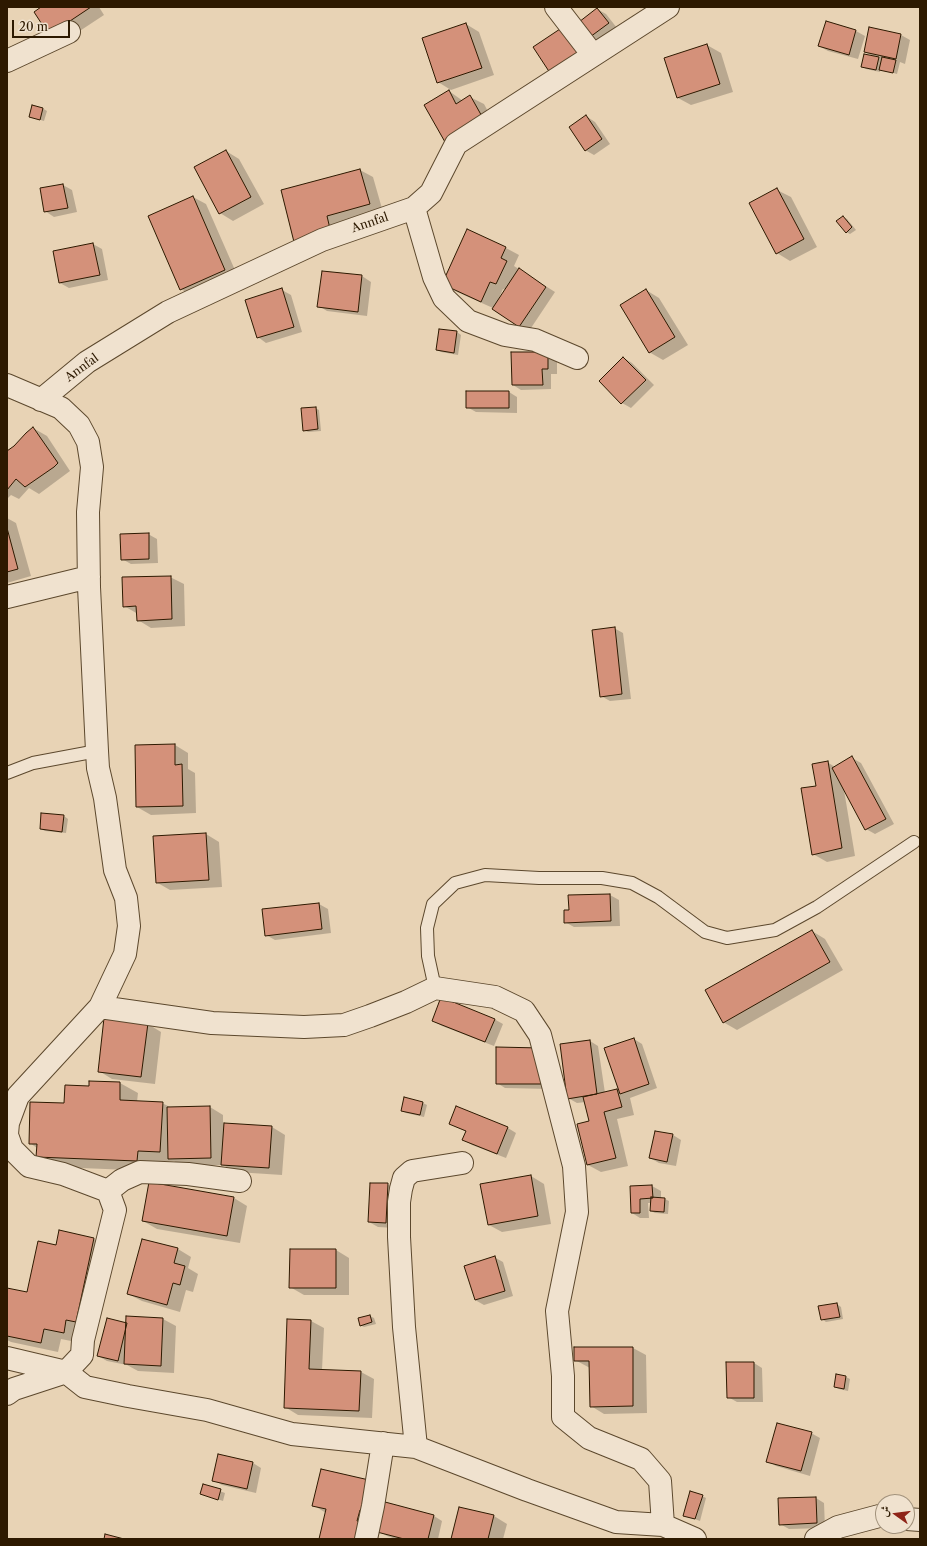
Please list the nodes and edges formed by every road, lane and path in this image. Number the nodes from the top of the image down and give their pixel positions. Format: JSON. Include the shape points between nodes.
{"nodes":[{"id":1,"x":556,"y":7,"type":"edge"},
{"id":2,"x":668,"y":7,"type":"edge"},
{"id":3,"x":69,"y":32,"type":"dead end"},
{"id":4,"x":593,"y":55,"type":"junction"},
{"id":5,"x":7,"y":61,"type":"edge"},
{"id":6,"x":414,"y":208,"type":"junction"},
{"id":7,"x":577,"y":358,"type":"dead end"},
{"id":8,"x":7,"y":385,"type":"edge"},
{"id":9,"x":40,"y":400,"type":"junction"},
{"id":10,"x":89,"y":577,"type":"junction"},
{"id":11,"x":7,"y":597,"type":"edge"},
{"id":12,"x":97,"y":751,"type":"junction"},
{"id":13,"x":7,"y":773,"type":"edge"},
{"id":14,"x":914,"y":842,"type":"dead end"},
{"id":15,"x":435,"y":988,"type":"junction"},
{"id":16,"x":100,"y":1008,"type":"junction"},
{"id":17,"x":7,"y":1135,"type":"edge"},
{"id":18,"x":462,"y":1163,"type":"dead end"},
{"id":19,"x":240,"y":1182,"type":"dead end"},
{"id":20,"x":108,"y":1191,"type":"junction"},
{"id":21,"x":7,"y":1358,"type":"edge"},
{"id":22,"x":66,"y":1372,"type":"junction"},
{"id":23,"x":7,"y":1394,"type":"edge"},
{"id":24,"x":383,"y":1443,"type":"junction"},
{"id":25,"x":416,"y":1446,"type":"junction"},
{"id":26,"x":875,"y":1517,"type":"edge"},
{"id":27,"x":663,"y":1525,"type":"junction"},
{"id":28,"x":630,"y":1531,"type":"edge"},
{"id":29,"x":366,"y":1539,"type":"edge"},
{"id":30,"x":695,"y":1539,"type":"edge"},
{"id":31,"x":816,"y":1539,"type":"edge"}],
"edges":[{"from":1,"to":4,"type":"street"},
{"from":2,"to":4,"type":"street","name":"Annfal"},
{"from":3,"to":5,"type":"street"},
{"from":4,"to":6,"type":"street","name":"Annfal","via":[[456,144],[431,193]]},
{"from":6,"to":7,"type":"street","via":[[434,277],[444,298],[468,322],[505,335],[535,340]]},
{"from":6,"to":9,"type":"street","name":"Annfal","via":[[322,240],[168,312],[87,362]]},
{"from":8,"to":9,"type":"street"},
{"from":9,"to":10,"type":"street","via":[[61,408],[79,425],[88,442],[92,467],[88,512]]},
{"from":10,"to":11,"type":"street"},
{"from":10,"to":12,"type":"street"},
{"from":12,"to":13,"type":"lane","via":[[32,763]]},
{"from":12,"to":16,"type":"street","via":[[114,870],[126,898],[129,926],[125,954]]},
{"from":14,"to":15,"type":"lane","via":[[817,907],[775,930],[727,938],[705,932],[658,897],[632,883],[602,878],[485,875],[454,883],[433,904],[427,928],[428,956]]},
{"from":15,"to":16,"type":"street","via":[[370,1016],[336,1026],[212,1023]]},
{"from":15,"to":27,"type":"street","via":[[495,997],[524,1011],[540,1035],[575,1174],[577,1212],[556,1311],[563,1417],[589,1438],[641,1459],[660,1481]]},
{"from":16,"to":17,"type":"street","via":[[18,1096],[8,1123]]},
{"from":17,"to":20,"type":"street","via":[[12,1149],[29,1166],[63,1174]]},
{"from":18,"to":25,"type":"street","via":[[412,1171],[404,1178],[401,1189],[399,1237],[404,1327]]},
{"from":19,"to":20,"type":"street","via":[[188,1174],[140,1172],[122,1180]]},
{"from":20,"to":22,"type":"street","via":[[115,1210],[83,1340],[82,1355]]},
{"from":21,"to":22,"type":"street"},
{"from":22,"to":23,"type":"street","via":[[14,1389]]},
{"from":22,"to":24,"type":"street","via":[[85,1387],[207,1410],[292,1434]]},
{"from":24,"to":25,"type":"street"},
{"from":24,"to":29,"type":"street","via":[[374,1506]]},
{"from":25,"to":28,"type":"street","via":[[616,1522]]},
{"from":26,"to":31,"type":"street","via":[[838,1527]]},
{"from":27,"to":28,"type":"street"},
{"from":27,"to":30,"type":"street"}]}
